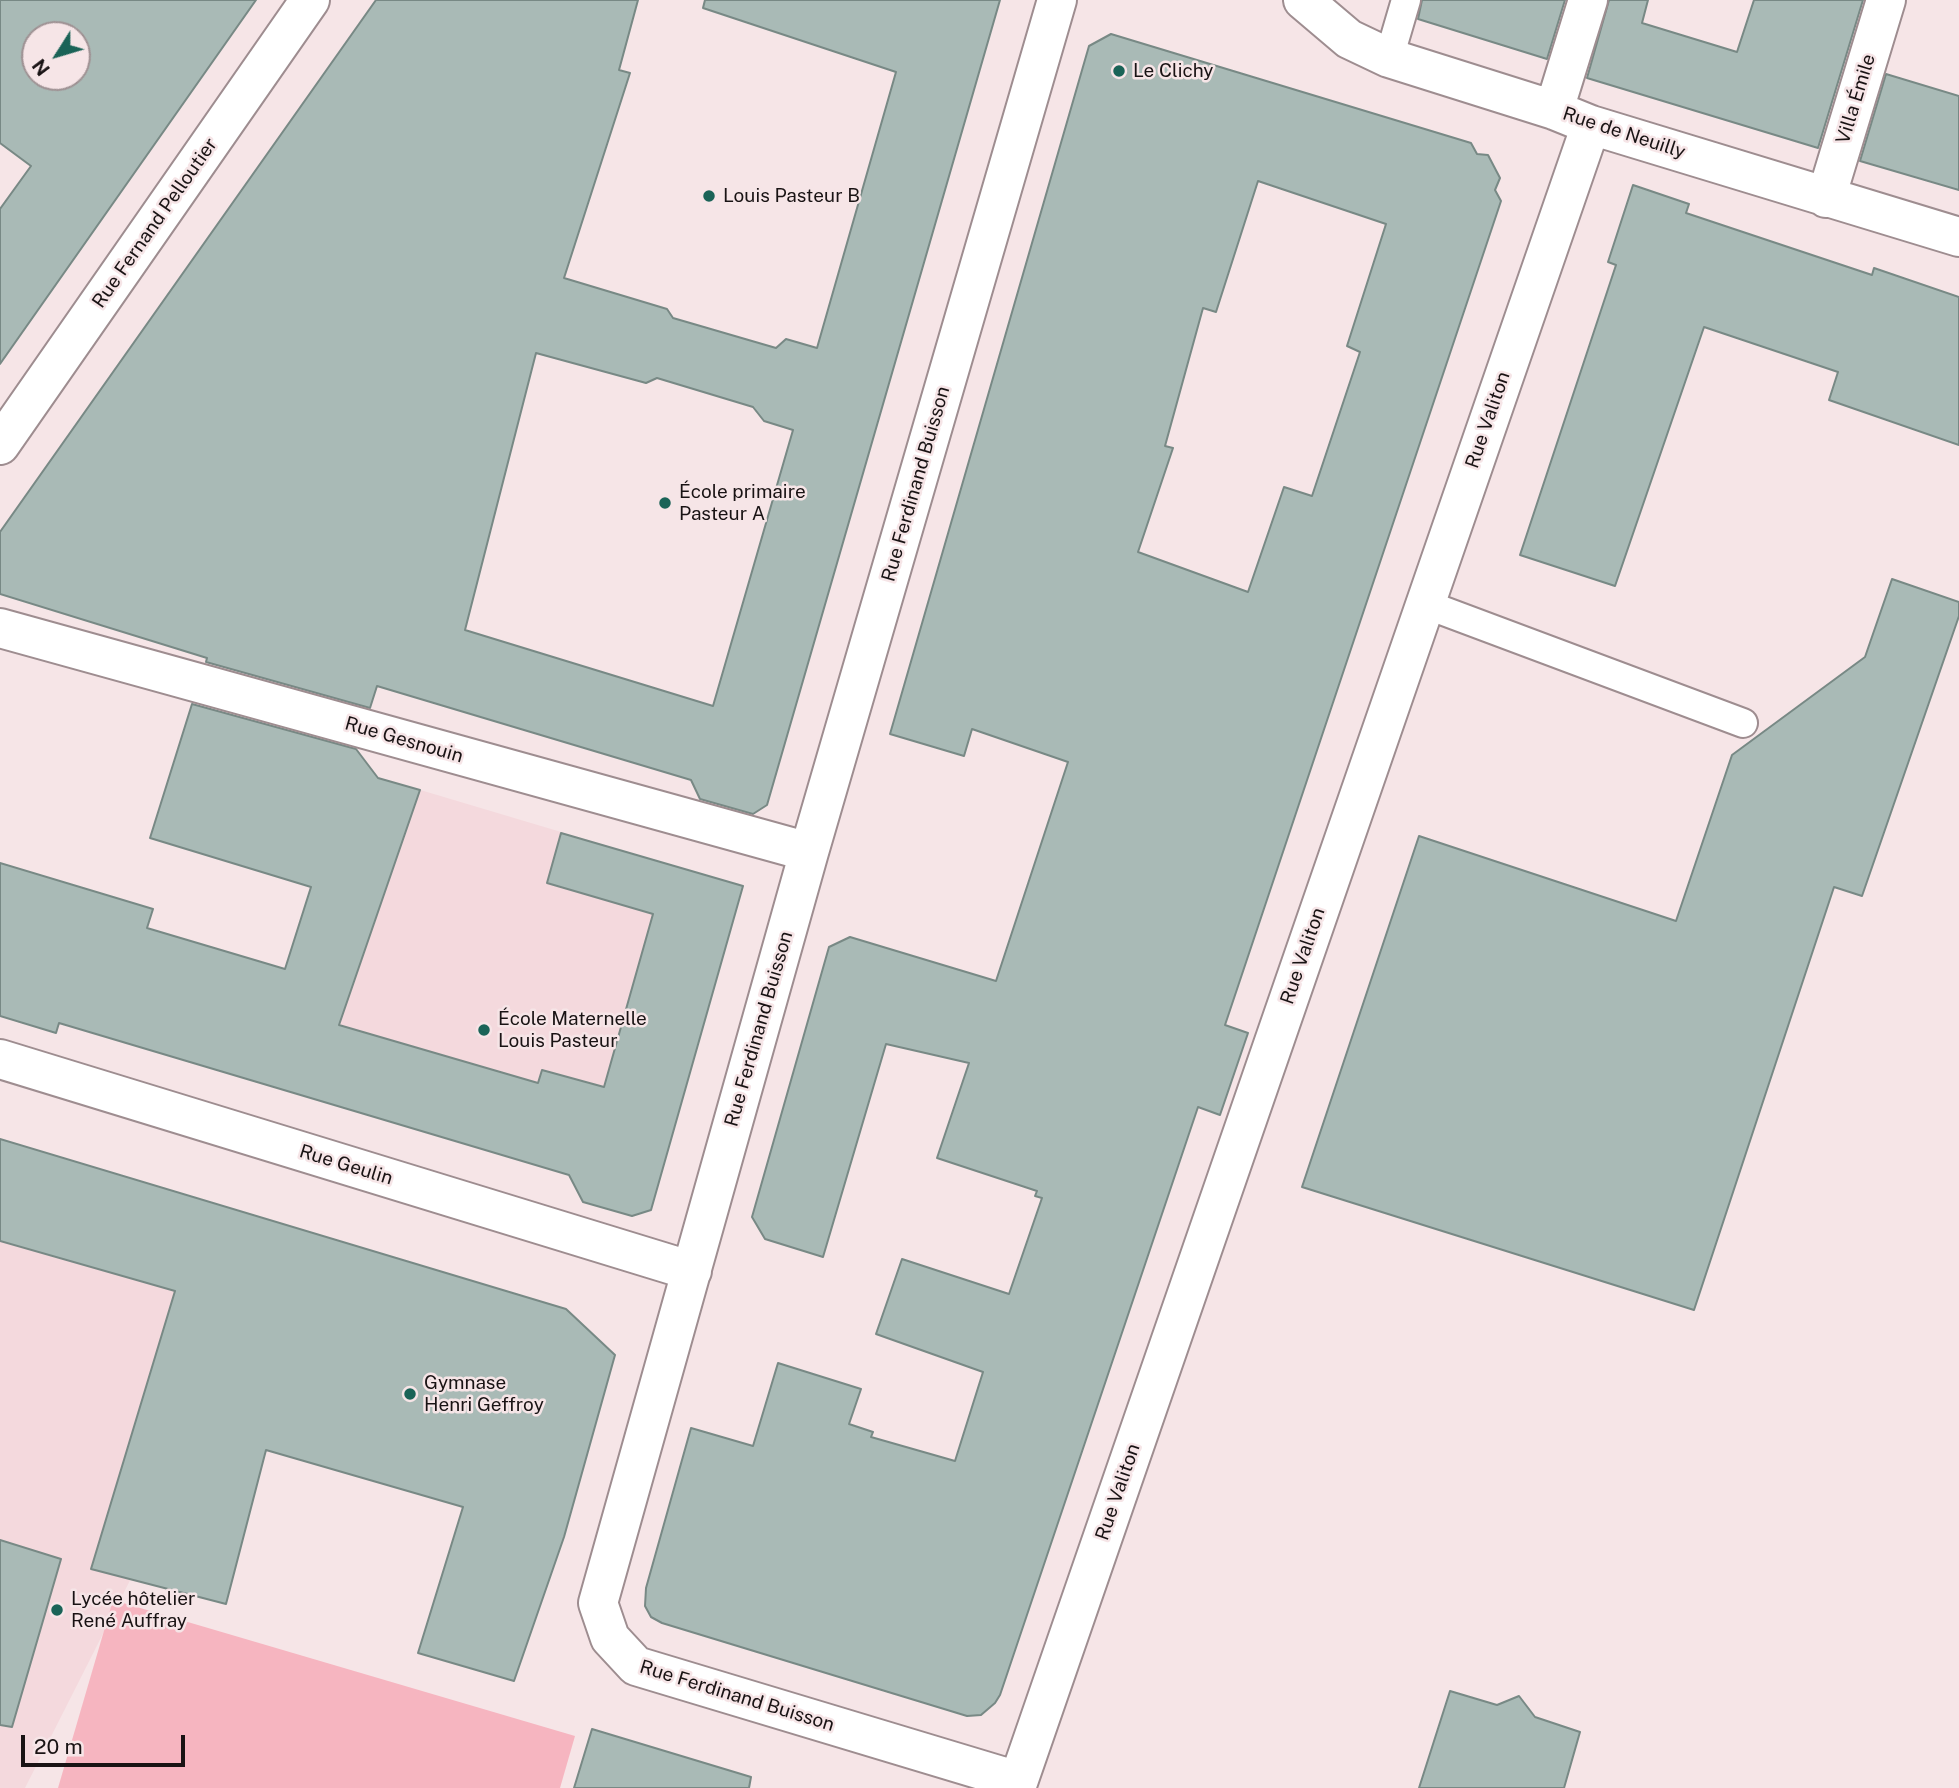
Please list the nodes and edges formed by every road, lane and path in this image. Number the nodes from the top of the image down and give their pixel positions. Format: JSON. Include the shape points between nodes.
{"nodes":[{"id":1,"x":310,"y":0,"type":"edge"},
{"id":2,"x":1057,"y":0,"type":"edge"},
{"id":3,"x":1303,"y":0,"type":"edge"},
{"id":4,"x":1406,"y":0,"type":"edge"},
{"id":5,"x":1588,"y":0,"type":"edge"},
{"id":6,"x":1886,"y":0,"type":"edge"},
{"id":7,"x":1389,"y":58,"type":"junction"},
{"id":8,"x":1554,"y":110,"type":"junction"},
{"id":9,"x":1591,"y":125,"type":"junction"},
{"id":10,"x":1826,"y":198,"type":"junction"},
{"id":11,"x":1959,"y":237,"type":"edge"},
{"id":12,"x":0,"y":445,"type":"edge"},
{"id":13,"x":1425,"y":604,"type":"junction"},
{"id":14,"x":0,"y":628,"type":"edge"},
{"id":15,"x":1743,"y":723,"type":"dead end"},
{"id":16,"x":809,"y":852,"type":"junction"},
{"id":17,"x":0,"y":1059,"type":"edge"},
{"id":18,"x":692,"y":1271,"type":"junction"},
{"id":19,"x":1017,"y":1785,"type":"edge"}],
"edges":[{"from":1,"to":12,"type":"street","name":"Rue Fernand Pelloutier"},
{"from":2,"to":16,"type":"street","name":"Rue Ferdinand Buisson"},
{"from":3,"to":7,"type":"street","name":"Rue de Neuilly","via":[[1349,39]]},
{"from":4,"to":7,"type":"lane"},
{"from":5,"to":8,"type":"street"},
{"from":6,"to":10,"type":"street","name":"Villa Émile"},
{"from":7,"to":8,"type":"street","name":"Rue de Neuilly"},
{"from":8,"to":9,"type":"street","name":"Rue de Neuilly"},
{"from":9,"to":10,"type":"street","name":"Rue de Neuilly"},
{"from":9,"to":13,"type":"street","name":"Rue Valiton"},
{"from":10,"to":11,"type":"street","name":"Rue de Neuilly"},
{"from":13,"to":15,"type":"lane"},
{"from":13,"to":19,"type":"street","name":"Rue Valiton"},
{"from":14,"to":16,"type":"street","name":"Rue Gesnouin"},
{"from":16,"to":18,"type":"street","name":"Rue Ferdinand Buisson"},
{"from":17,"to":18,"type":"street","name":"Rue Geulin"},
{"from":18,"to":19,"type":"street","name":"Rue Ferdinand Buisson","via":[[598,1603],[610,1638],[636,1666]]}]}
